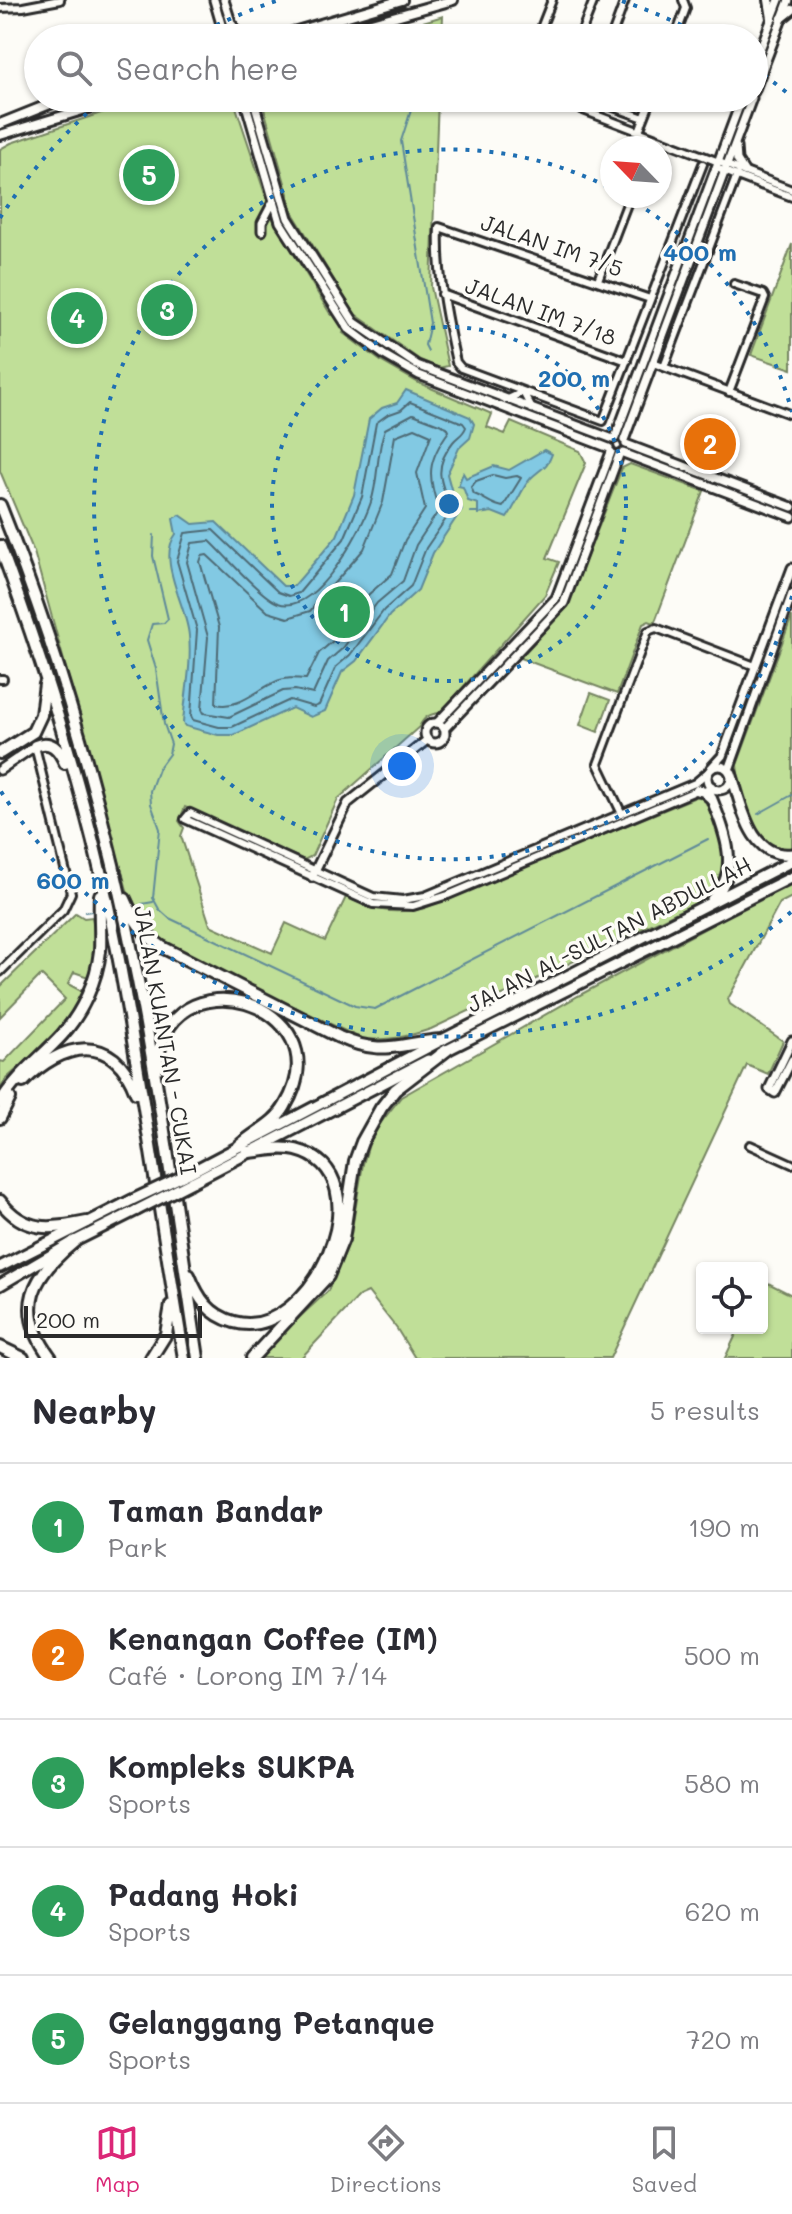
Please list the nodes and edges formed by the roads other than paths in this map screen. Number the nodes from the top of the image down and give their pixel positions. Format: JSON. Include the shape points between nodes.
{"nodes":[{"id":1,"x":60,"y":0,"type":"edge"},
{"id":2,"x":214,"y":0,"type":"edge"},
{"id":3,"x":224,"y":0,"type":"edge"},
{"id":4,"x":402,"y":0,"type":"edge"},
{"id":5,"x":453,"y":0,"type":"edge"},
{"id":6,"x":552,"y":0,"type":"edge"},
{"id":7,"x":594,"y":0,"type":"edge"},
{"id":8,"x":625,"y":0,"type":"edge"},
{"id":9,"x":683,"y":0,"type":"edge"},
{"id":10,"x":769,"y":0,"type":"edge"},
{"id":11,"x":779,"y":0,"type":"edge"},
{"id":12,"x":789,"y":0,"type":"edge"},
{"id":13,"x":1,"y":6,"type":"edge"},
{"id":14,"x":792,"y":10,"type":"edge"},
{"id":15,"x":777,"y":18,"type":"junction"},
{"id":16,"x":226,"y":24,"type":"edge"},
{"id":17,"x":227,"y":24,"type":"edge"},
{"id":18,"x":320,"y":24,"type":"edge"},
{"id":19,"x":368,"y":24,"type":"edge"},
{"id":20,"x":543,"y":24,"type":"edge"},
{"id":21,"x":585,"y":24,"type":"edge"},
{"id":22,"x":616,"y":24,"type":"edge"},
{"id":23,"x":680,"y":24,"type":"edge"},
{"id":24,"x":768,"y":36,"type":"edge"},
{"id":25,"x":768,"y":47,"type":"edge"},
{"id":26,"x":30,"y":112,"type":"edge"},
{"id":27,"x":76,"y":112,"type":"edge"},
{"id":28,"x":250,"y":112,"type":"edge"},
{"id":29,"x":251,"y":112,"type":"edge"},
{"id":30,"x":588,"y":112,"type":"edge"},
{"id":31,"x":628,"y":112,"type":"edge"},
{"id":32,"x":646,"y":112,"type":"edge"},
{"id":33,"x":738,"y":112,"type":"edge"},
{"id":34,"x":747,"y":112,"type":"edge"},
{"id":35,"x":644,"y":118,"type":"junction"},
{"id":36,"x":0,"y":124,"type":"edge"},
{"id":37,"x":639,"y":131,"type":"junction"},
{"id":38,"x":0,"y":135,"type":"edge"},
{"id":39,"x":639,"y":136,"type":"edge"},
{"id":40,"x":736,"y":141,"type":"junction"},
{"id":41,"x":703,"y":164,"type":"dead end"},
{"id":42,"x":721,"y":166,"type":"junction"},
{"id":43,"x":740,"y":173,"type":"junction"},
{"id":44,"x":792,"y":190,"type":"edge"},
{"id":45,"x":792,"y":197,"type":"edge"},
{"id":46,"x":273,"y":202,"type":"junction"},
{"id":47,"x":625,"y":208,"type":"edge"},
{"id":48,"x":262,"y":231,"type":"dead end"},
{"id":49,"x":598,"y":280,"type":"junction"},
{"id":50,"x":734,"y":284,"type":"dead end"},
{"id":51,"x":442,"y":294,"type":"junction"},
{"id":52,"x":650,"y":299,"type":"junction"},
{"id":53,"x":627,"y":361,"type":"junction"},
{"id":54,"x":653,"y":363,"type":"junction"},
{"id":55,"x":664,"y":367,"type":"junction"},
{"id":56,"x":523,"y":392,"type":"junction"},
{"id":57,"x":729,"y":392,"type":"junction"},
{"id":58,"x":506,"y":400,"type":"junction"},
{"id":59,"x":532,"y":409,"type":"junction"},
{"id":60,"x":792,"y":415,"type":"edge"},
{"id":61,"x":618,"y":446,"type":"junction"},
{"id":62,"x":0,"y":505,"type":"edge"},
{"id":63,"x":792,"y":507,"type":"edge"},
{"id":64,"x":792,"y":517,"type":"edge"},
{"id":65,"x":0,"y":546,"type":"edge"},
{"id":66,"x":792,"y":568,"type":"edge"},
{"id":67,"x":792,"y":594,"type":"edge"},
{"id":68,"x":556,"y":598,"type":"junction"},
{"id":69,"x":564,"y":603,"type":"junction"},
{"id":70,"x":758,"y":657,"type":"junction"},
{"id":71,"x":767,"y":661,"type":"junction"},
{"id":72,"x":755,"y":666,"type":"junction"},
{"id":73,"x":46,"y":679,"type":"junction"},
{"id":74,"x":441,"y":726,"type":"junction"},
{"id":75,"x":427,"y":740,"type":"junction"},
{"id":76,"x":35,"y":746,"type":"junction"},
{"id":77,"x":0,"y":753,"type":"edge"},
{"id":78,"x":0,"y":770,"type":"edge"},
{"id":79,"x":710,"y":770,"type":"junction"},
{"id":80,"x":730,"y":772,"type":"junction"},
{"id":81,"x":710,"y":787,"type":"junction"},
{"id":82,"x":698,"y":790,"type":"junction"},
{"id":83,"x":711,"y":798,"type":"junction"},
{"id":84,"x":81,"y":802,"type":"junction"},
{"id":85,"x":622,"y":814,"type":"junction"},
{"id":86,"x":615,"y":820,"type":"junction"},
{"id":87,"x":792,"y":854,"type":"edge"},
{"id":88,"x":792,"y":861,"type":"edge"},
{"id":89,"x":314,"y":873,"type":"junction"},
{"id":90,"x":792,"y":877,"type":"edge"},
{"id":91,"x":101,"y":882,"type":"junction"},
{"id":92,"x":117,"y":883,"type":"junction"},
{"id":93,"x":703,"y":906,"type":"junction"},
{"id":94,"x":0,"y":972,"type":"edge"},
{"id":95,"x":442,"y":1040,"type":"junction"},
{"id":96,"x":792,"y":1041,"type":"edge"},
{"id":97,"x":447,"y":1050,"type":"junction"},
{"id":98,"x":792,"y":1060,"type":"edge"},
{"id":99,"x":156,"y":1090,"type":"junction"},
{"id":100,"x":0,"y":1103,"type":"edge"},
{"id":101,"x":143,"y":1113,"type":"junction"},
{"id":102,"x":0,"y":1118,"type":"edge"},
{"id":103,"x":750,"y":1145,"type":"dead end"},
{"id":104,"x":243,"y":1149,"type":"junction"},
{"id":105,"x":791,"y":1164,"type":"edge"},
{"id":106,"x":0,"y":1201,"type":"edge"},
{"id":107,"x":135,"y":1205,"type":"junction"},
{"id":108,"x":87,"y":1222,"type":"junction"},
{"id":109,"x":75,"y":1241,"type":"junction"},
{"id":110,"x":183,"y":1259,"type":"junction"},
{"id":111,"x":0,"y":1267,"type":"edge"},
{"id":112,"x":0,"y":1285,"type":"edge"},
{"id":113,"x":173,"y":1293,"type":"junction"},
{"id":114,"x":0,"y":1347,"type":"edge"},
{"id":115,"x":23,"y":1358,"type":"edge"},
{"id":116,"x":51,"y":1358,"type":"edge"},
{"id":117,"x":151,"y":1358,"type":"edge"},
{"id":118,"x":184,"y":1358,"type":"edge"},
{"id":119,"x":198,"y":1358,"type":"edge"},
{"id":120,"x":252,"y":1358,"type":"edge"}],
"edges":[{"from":1,"to":13,"type":"street"},
{"from":2,"to":16,"type":"street"},
{"from":3,"to":17,"type":"street"},
{"from":4,"to":18,"type":"main road"},
{"from":5,"to":19,"type":"main road"},
{"from":6,"to":20,"type":"street"},
{"from":7,"to":21,"type":"street"},
{"from":8,"to":22,"type":"street"},
{"from":9,"to":23,"type":"street"},
{"from":10,"to":15,"type":"main road"},
{"from":11,"to":15,"type":"street"},
{"from":12,"to":15,"type":"street"},
{"from":14,"to":15,"type":"main road"},
{"from":15,"to":24,"type":"street"},
{"from":15,"to":25,"type":"street"},
{"from":26,"to":36,"type":"main road"},
{"from":27,"to":38,"type":"main road"},
{"from":28,"to":46,"type":"street"},
{"from":29,"to":58,"type":"street","via":[[288,218],[351,318],[415,364]]},
{"from":30,"to":37,"type":"street"},
{"from":31,"to":35,"type":"street"},
{"from":32,"to":35,"type":"street"},
{"from":33,"to":42,"type":"street"},
{"from":34,"to":40,"type":"street"},
{"from":35,"to":37,"type":"street"},
{"from":37,"to":39,"type":"street"},
{"from":37,"to":42,"type":"street"},
{"from":40,"to":42,"type":"street"},
{"from":40,"to":43,"type":"street"},
{"from":41,"to":52,"type":"street"},
{"from":42,"to":43,"type":"street"},
{"from":42,"to":54,"type":"street"},
{"from":42,"to":61,"type":"street"},
{"from":43,"to":44,"type":"street"},
{"from":43,"to":45,"type":"street"},
{"from":43,"to":55,"type":"street"},
{"from":46,"to":48,"type":"street"},
{"from":46,"to":61,"type":"street","via":[[281,224],[343,322],[363,340],[419,375]]},
{"from":47,"to":49,"type":"street"},
{"from":49,"to":51,"type":"street","name":"JALAN IM 7/5","via":[[441,226]]},
{"from":49,"to":52,"type":"street","name":"JALAN IM 7/5"},
{"from":50,"to":57,"type":"street","via":[[765,298]]},
{"from":51,"to":53,"type":"street","name":"JALAN IM 7/18"},
{"from":51,"to":56,"type":"street","via":[[456,362]]},
{"from":52,"to":53,"type":"street"},
{"from":53,"to":56,"type":"street","via":[[603,421]]},
{"from":54,"to":55,"type":"street"},
{"from":54,"to":61,"type":"street"},
{"from":55,"to":57,"type":"street"},
{"from":56,"to":58,"type":"street"},
{"from":56,"to":59,"type":"street"},
{"from":57,"to":60,"type":"street"},
{"from":58,"to":59,"type":"street"},
{"from":59,"to":61,"type":"street"},
{"from":61,"to":63,"type":"street"},
{"from":61,"to":64,"type":"street"},
{"from":61,"to":68,"type":"street"},
{"from":61,"to":69,"type":"street"},
{"from":62,"to":92,"type":"highway","name":"JALAN KUANTAN - CUKAI","via":[[53,646]]},
{"from":65,"to":73,"type":"highway","name":"JALAN KUANTAN - CUKAI"},
{"from":66,"to":70,"type":"street"},
{"from":67,"to":71,"type":"street"},
{"from":68,"to":69,"type":"street"},
{"from":68,"to":74,"type":"street"},
{"from":69,"to":74,"type":"street"},
{"from":70,"to":71,"type":"street"},
{"from":70,"to":72,"type":"street"},
{"from":71,"to":80,"type":"street"},
{"from":72,"to":79,"type":"street","via":[[722,756]]},
{"from":72,"to":85,"type":"street","via":[[656,628],[648,631],[598,764]]},
{"from":73,"to":77,"type":"highway","via":[[33,732]]},
{"from":73,"to":84,"type":"highway","name":"JALAN KUANTAN - CUKAI"},
{"from":74,"to":75,"type":"street","via":[[427,727]]},
{"from":74,"to":75,"type":"street","via":[[445,734],[440,741]]},
{"from":75,"to":89,"type":"street","via":[[348,803]]},
{"from":76,"to":78,"type":"street"},
{"from":76,"to":84,"type":"highway","via":[[45,742],[58,750]]},
{"from":76,"to":94,"type":"street","via":[[71,893],[63,910]]},
{"from":79,"to":80,"type":"street","via":[[722,766]]},
{"from":79,"to":81,"type":"street"},
{"from":79,"to":85,"type":"street","via":[[695,783]]},
{"from":80,"to":81,"type":"street","via":[[727,787]]},
{"from":80,"to":87,"type":"main road","via":[[753,836],[769,851]]},
{"from":81,"to":82,"type":"street"},
{"from":81,"to":83,"type":"main road"},
{"from":82,"to":83,"type":"main road"},
{"from":82,"to":86,"type":"street"},
{"from":83,"to":93,"type":"main road","via":[[730,861],[724,886]]},
{"from":84,"to":91,"type":"highway","name":"JALAN KUANTAN - CUKAI"},
{"from":85,"to":86,"type":"street"},
{"from":86,"to":89,"type":"street","via":[[499,869],[403,900],[373,897]]},
{"from":88,"to":93,"type":"main road","name":"JALAN AL-SULTAN ABDULLAH"},
{"from":89,"to":89,"type":"street","via":[[186,821],[187,814],[190,813]]},
{"from":90,"to":97,"type":"main road","name":"JALAN AL-SULTAN ABDULLAH"},
{"from":91,"to":100,"type":"highway","via":[[100,952],[88,993],[65,1032],[11,1085]]},
{"from":91,"to":101,"type":"highway","name":"JALAN KUANTAN - CUKAI","via":[[123,980]]},
{"from":92,"to":95,"type":"highway","via":[[138,925],[155,942],[339,1037],[388,1049]]},
{"from":92,"to":99,"type":"highway","name":"JALAN KUANTAN - CUKAI"},
{"from":93,"to":95,"type":"main road","name":"JALAN AL-SULTAN ABDULLAH"},
{"from":95,"to":104,"type":"main road","name":"JALAN AL-SULTAN ABDULLAH"},
{"from":96,"to":98,"type":"street","via":[[772,1091]]},
{"from":97,"to":104,"type":"main road","name":"JALAN AL-SULTAN ABDULLAH"},
{"from":97,"to":120,"type":"highway","via":[[395,1090],[381,1108],[355,1161],[343,1239],[328,1276]]},
{"from":99,"to":104,"type":"highway","via":[[165,1036],[190,1009],[224,998],[266,1011],[293,1046],[296,1077],[283,1110]]},
{"from":99,"to":110,"type":"highway","name":"JALAN KUANTAN - CUKAI"},
{"from":101,"to":102,"type":"highway","via":[[133,1084],[118,1065],[84,1049],[62,1052],[31,1074]]},
{"from":101,"to":113,"type":"highway","name":"JALAN KUANTAN - CUKAI"},
{"from":103,"to":105,"type":"street"},
{"from":104,"to":107,"type":"main road","bridge":true},
{"from":104,"to":110,"type":"highway","via":[[298,1150],[331,1175],[339,1201],[337,1221],[317,1276],[300,1298],[278,1313],[252,1324],[238,1323],[205,1305]]},
{"from":106,"to":108,"type":"highway","via":[[33,1226]]},
{"from":107,"to":108,"type":"main road"},
{"from":107,"to":109,"type":"main road"},
{"from":108,"to":111,"type":"main road"},
{"from":109,"to":112,"type":"main road"},
{"from":109,"to":116,"type":"highway","via":[[51,1261],[34,1293],[33,1325]]},
{"from":110,"to":119,"type":"highway","name":"JALAN KUANTAN - CUKAI"},
{"from":113,"to":117,"type":"highway","via":[[166,1334]]},
{"from":113,"to":118,"type":"highway","name":"JALAN KUANTAN - CUKAI"},
{"from":114,"to":115,"type":"highway"}]}
